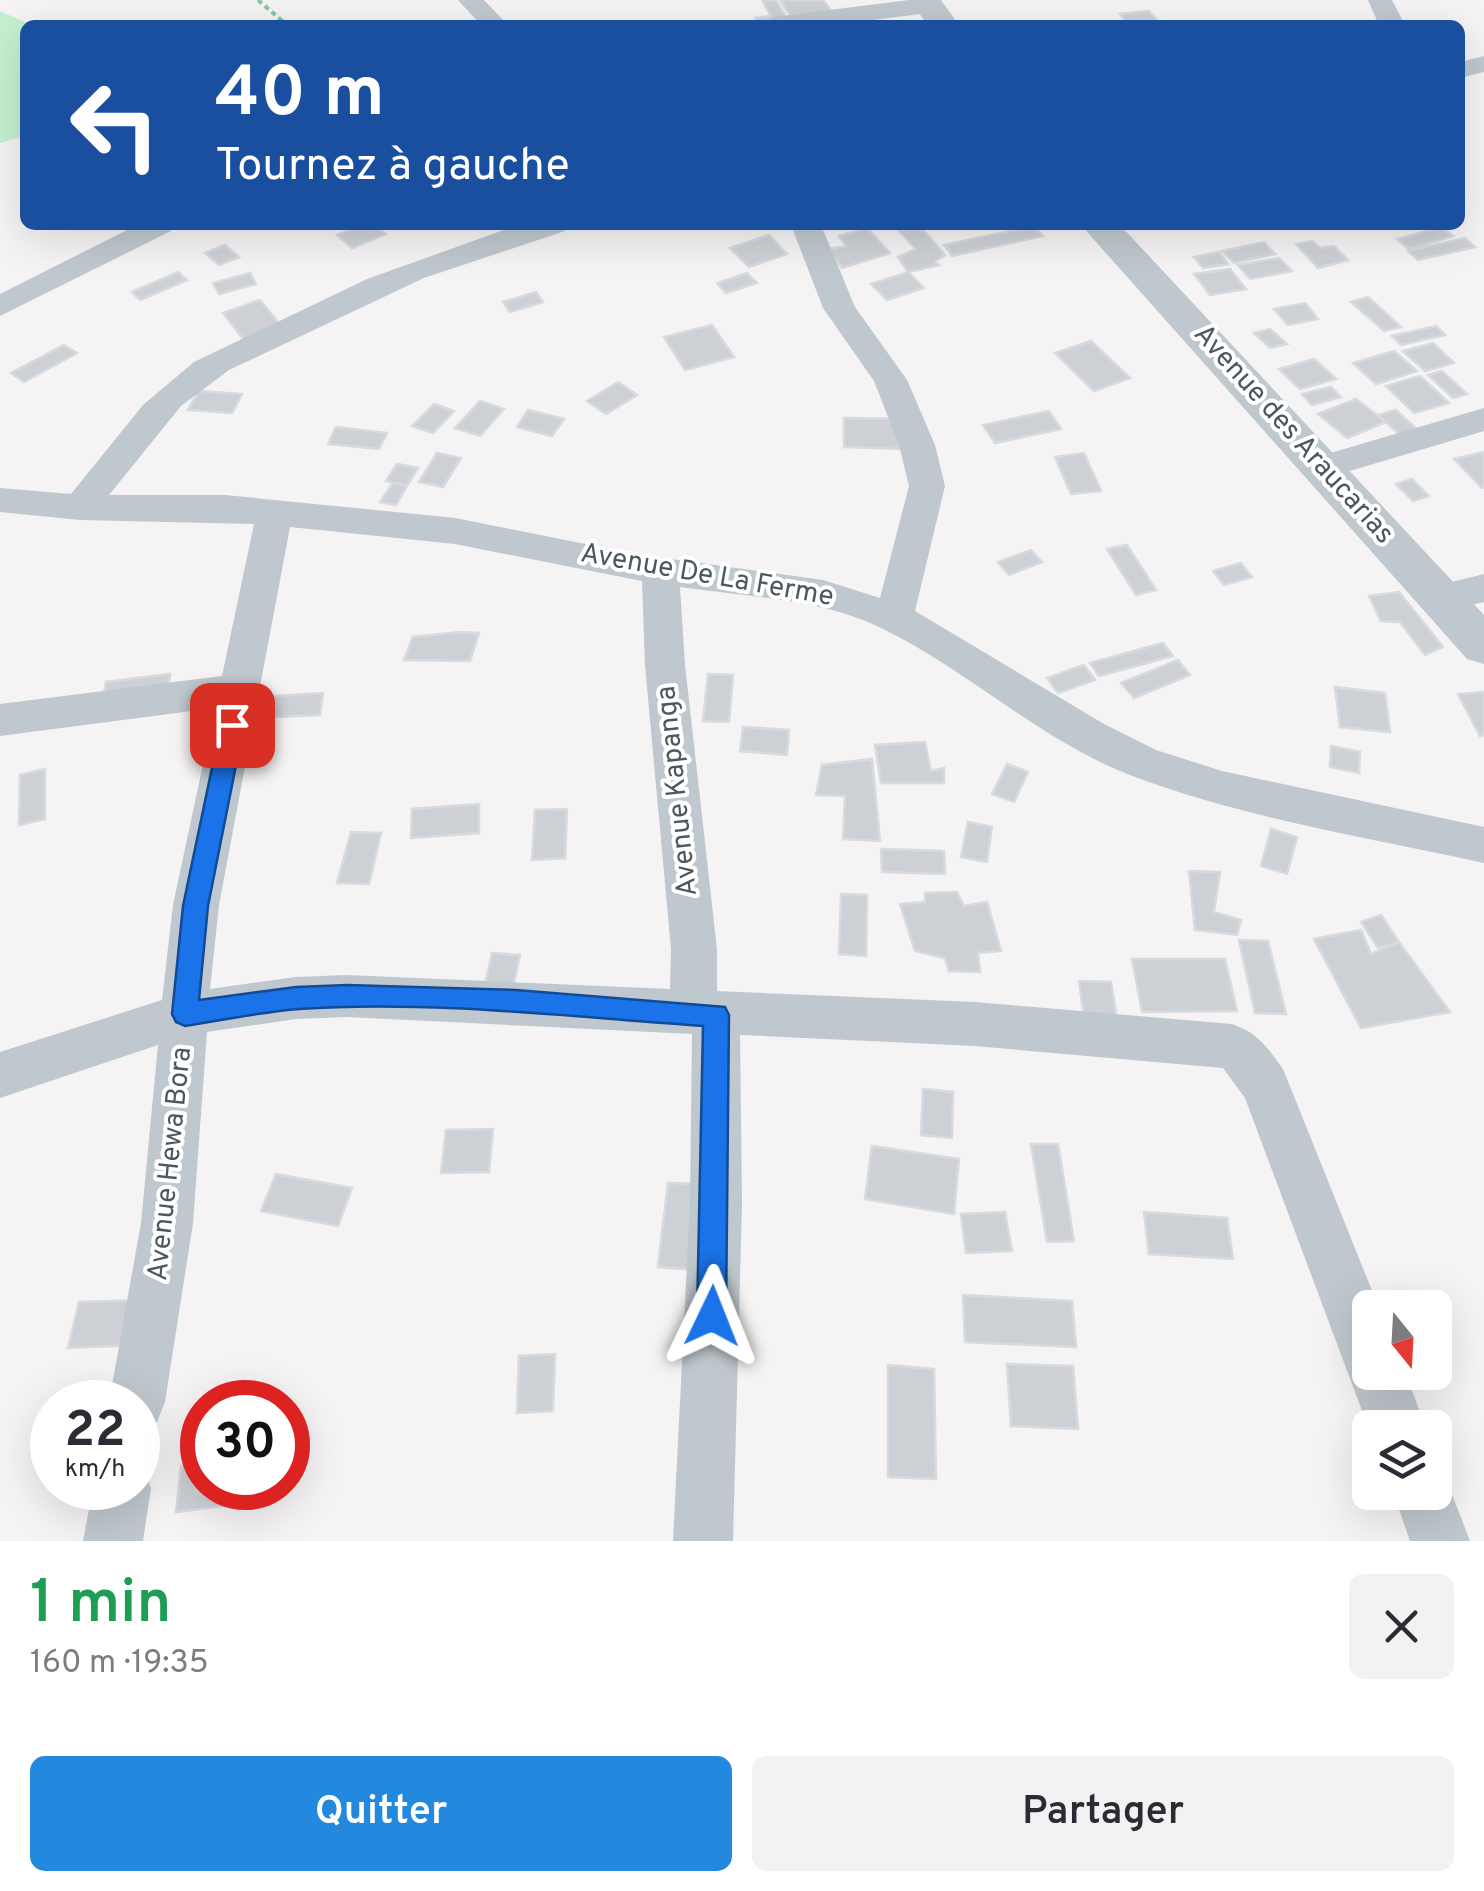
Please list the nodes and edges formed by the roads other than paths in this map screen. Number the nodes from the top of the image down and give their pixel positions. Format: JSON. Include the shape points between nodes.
{"nodes":[{"id":1,"x":470,"y":0,"type":"edge"},
{"id":2,"x":933,"y":10,"type":"edge"},
{"id":3,"x":490,"y":20,"type":"edge"},
{"id":4,"x":827,"y":20,"type":"edge"},
{"id":5,"x":150,"y":230,"type":"edge"},
{"id":6,"x":536,"y":230,"type":"edge"},
{"id":7,"x":808,"y":230,"type":"edge"},
{"id":8,"x":1114,"y":230,"type":"edge"},
{"id":9,"x":0,"y":306,"type":"edge"},
{"id":10,"x":1484,"y":420,"type":"edge"},
{"id":11,"x":1323,"y":467,"type":"junction"},
{"id":12,"x":0,"y":500,"type":"edge"},
{"id":13,"x":80,"y":508,"type":"junction"},
{"id":14,"x":276,"y":512,"type":"junction"},
{"id":15,"x":660,"y":570,"type":"junction"},
{"id":16,"x":1484,"y":588,"type":"edge"},
{"id":17,"x":1441,"y":598,"type":"junction"},
{"id":18,"x":894,"y":617,"type":"junction"},
{"id":19,"x":1484,"y":646,"type":"edge"},
{"id":20,"x":240,"y":689,"type":"junction"},
{"id":21,"x":0,"y":720,"type":"edge"},
{"id":22,"x":1484,"y":846,"type":"edge"},
{"id":23,"x":185,"y":1014,"type":"junction"},
{"id":24,"x":705,"y":1014,"type":"junction"},
{"id":25,"x":0,"y":1075,"type":"edge"},
{"id":26,"x":1352,"y":1308,"type":"edge"},
{"id":27,"x":141,"y":1380,"type":"edge"},
{"id":28,"x":118,"y":1510,"type":"edge"},
{"id":29,"x":1429,"y":1510,"type":"edge"},
{"id":30,"x":113,"y":1541,"type":"edge"},
{"id":31,"x":703,"y":1541,"type":"edge"},
{"id":32,"x":1440,"y":1541,"type":"edge"}],
"edges":[{"from":1,"to":3,"type":"street"},
{"from":2,"to":4,"type":"street"},
{"from":5,"to":9,"type":"street"},
{"from":6,"to":13,"type":"street","via":[[320,311],[211,365],[159,410]]},
{"from":7,"to":18,"type":"street","via":[[839,308],[890,380],[927,486]]},
{"from":8,"to":11,"type":"street","name":"Avenue des Araucarias"},
{"from":10,"to":11,"type":"street"},
{"from":11,"to":17,"type":"street","name":"Avenue des Araucarias"},
{"from":12,"to":13,"type":"street","name":"Avenue De La Ferme"},
{"from":13,"to":14,"type":"street","name":"Avenue De La Ferme"},
{"from":14,"to":15,"type":"street","name":"Avenue De La Ferme","via":[[455,531]]},
{"from":14,"to":20,"type":"street","name":"Avenue Hewa Bora"},
{"from":15,"to":18,"type":"street","name":"Avenue De La Ferme","via":[[823,594]]},
{"from":15,"to":24,"type":"street","name":"Avenue Kapanga"},
{"from":16,"to":17,"type":"street"},
{"from":17,"to":19,"type":"street","name":"Avenue des Araucarias"},
{"from":18,"to":22,"type":"street","name":"Avenue De La Ferme","via":[[1142,762],[1222,788]]},
{"from":20,"to":21,"type":"street"},
{"from":20,"to":23,"type":"street","name":"Avenue Hewa Bora","via":[[196,906]]},
{"from":23,"to":24,"type":"street","via":[[347,996]]},
{"from":23,"to":25,"type":"street"},
{"from":23,"to":27,"type":"street","name":"Avenue Hewa Bora","via":[[166,1234]]},
{"from":24,"to":26,"type":"street","via":[[976,1024],[1232,1046],[1265,1085]]},
{"from":24,"to":31,"type":"street","name":"Avenue Kapanga","via":[[716,1203]]},
{"from":28,"to":30,"type":"street"},
{"from":29,"to":32,"type":"street"}]}
